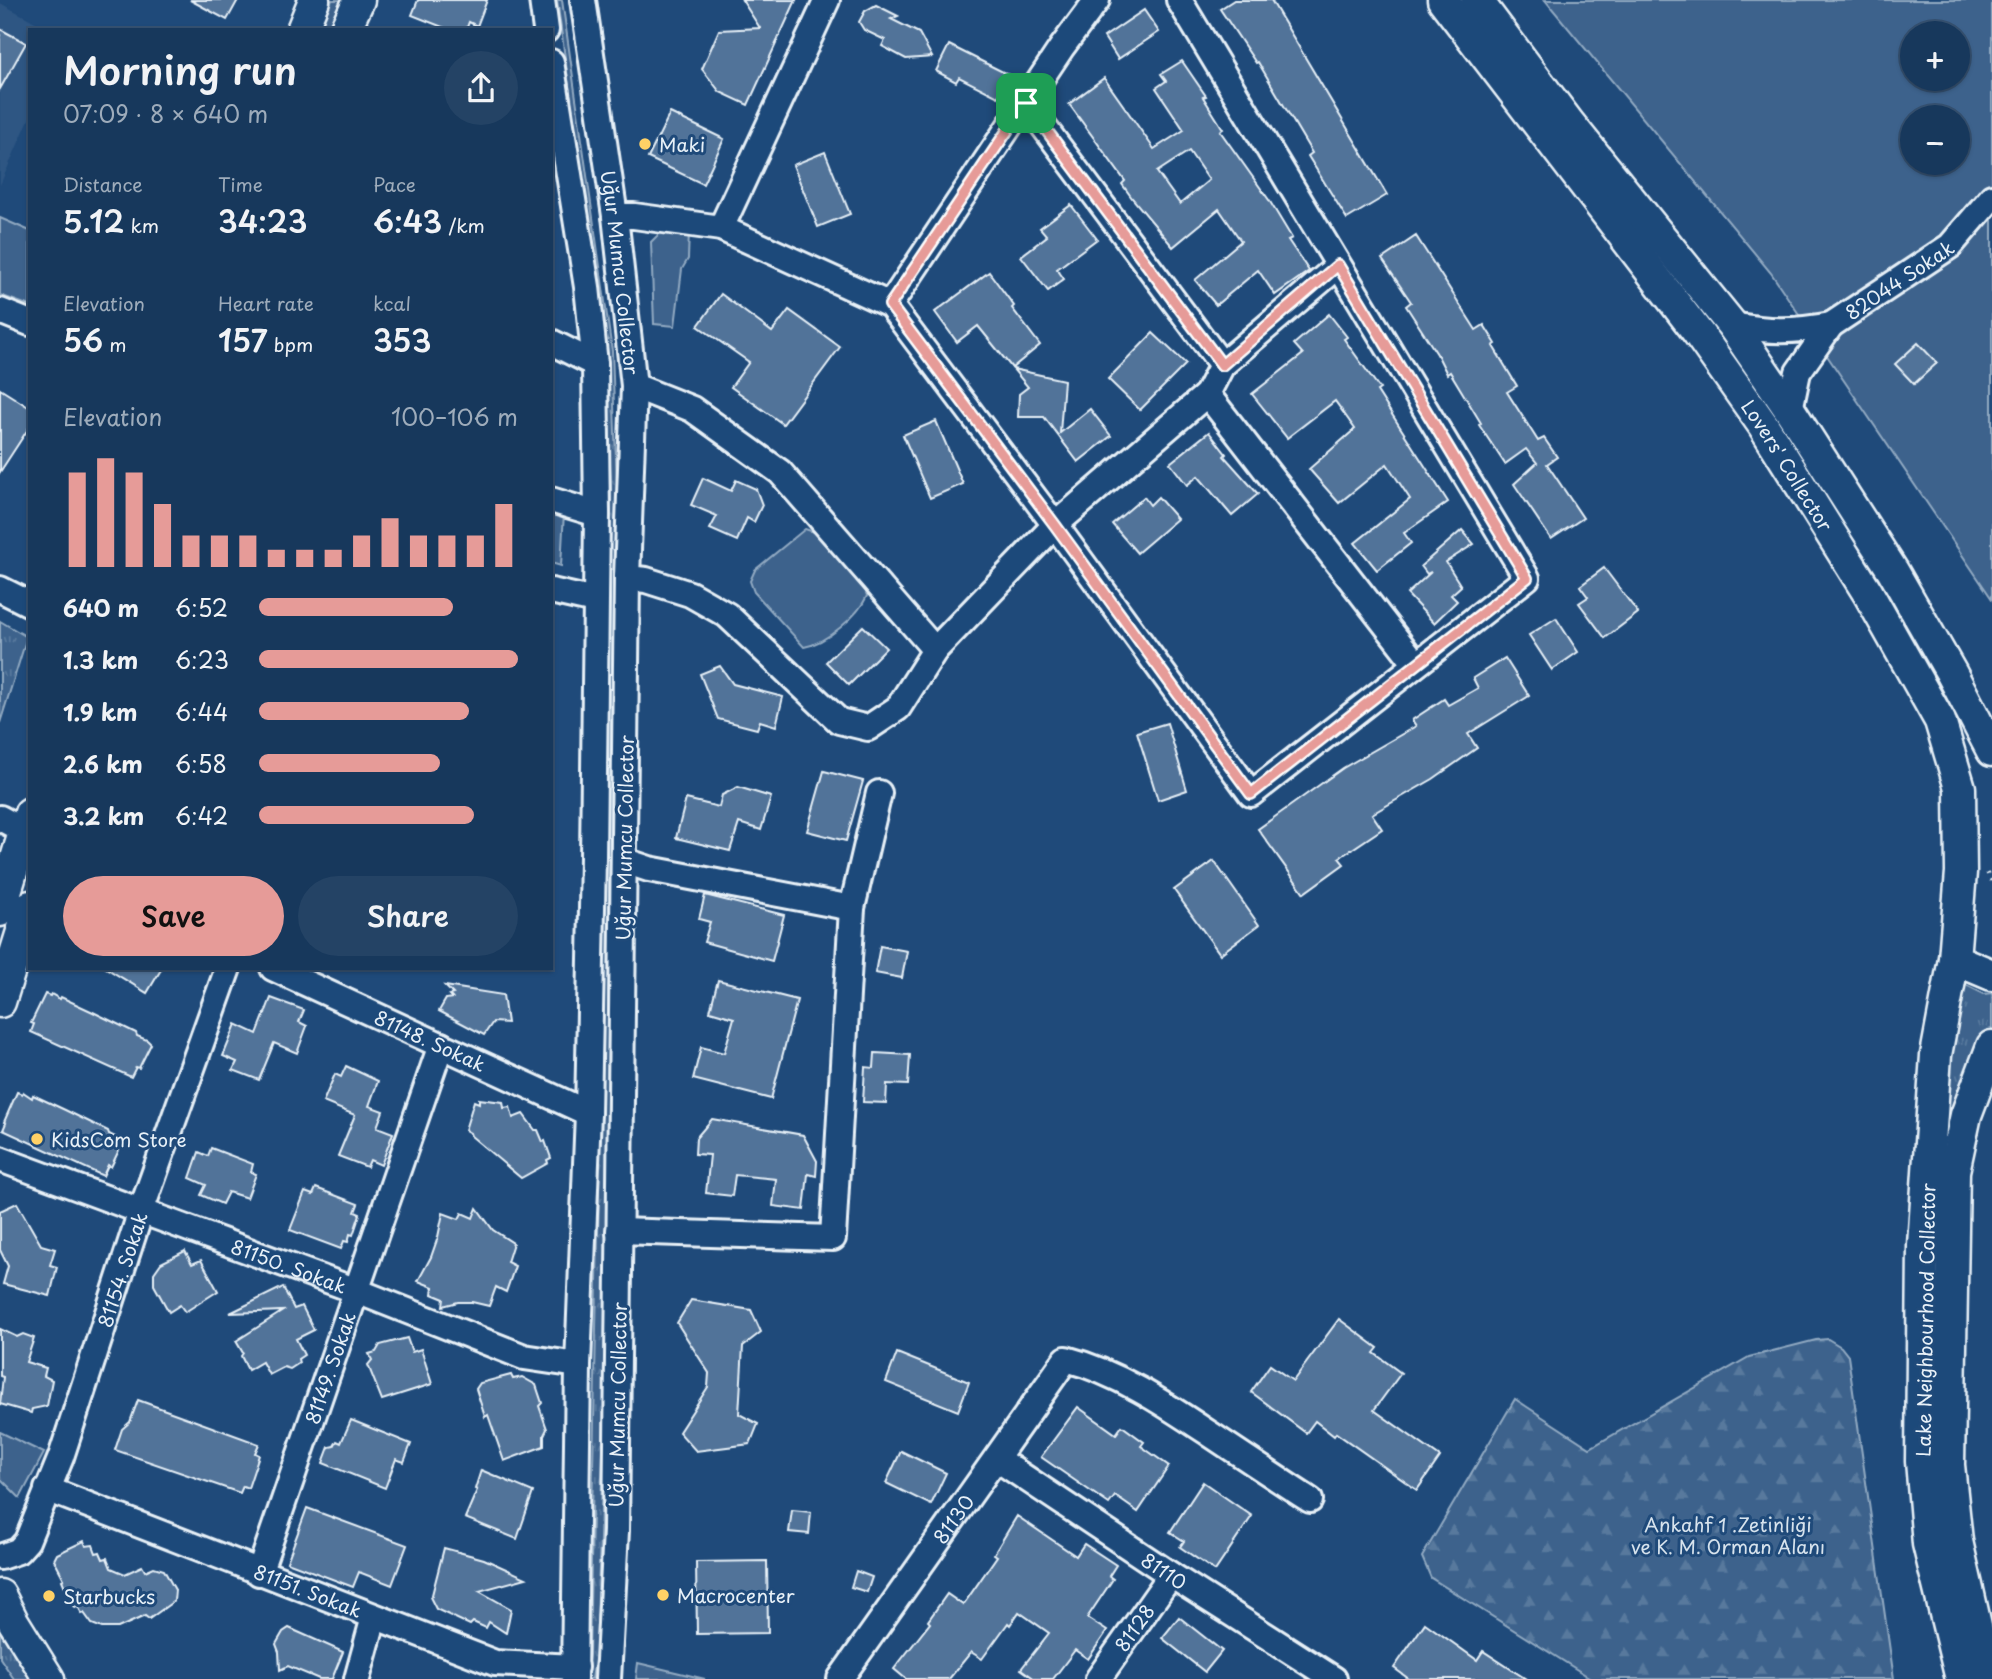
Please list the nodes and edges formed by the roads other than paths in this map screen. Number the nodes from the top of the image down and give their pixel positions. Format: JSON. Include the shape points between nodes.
{"nodes":[{"id":1,"x":314,"y":0,"type":"edge"},
{"id":2,"x":542,"y":0,"type":"edge"},
{"id":3,"x":583,"y":0,"type":"edge"},
{"id":4,"x":827,"y":0,"type":"edge"},
{"id":5,"x":1097,"y":0,"type":"edge"},
{"id":6,"x":1179,"y":0,"type":"edge"},
{"id":7,"x":1443,"y":0,"type":"edge"},
{"id":8,"x":1477,"y":0,"type":"edge"},
{"id":9,"x":303,"y":28,"type":"edge"},
{"id":10,"x":546,"y":28,"type":"edge"},
{"id":11,"x":553,"y":84,"type":"edge"},
{"id":12,"x":1026,"y":103,"type":"junction"},
{"id":13,"x":556,"y":117,"type":"edge"},
{"id":14,"x":1992,"y":197,"type":"edge"},
{"id":15,"x":615,"y":216,"type":"junction"},
{"id":16,"x":721,"y":228,"type":"junction"},
{"id":17,"x":1338,"y":265,"type":"junction"},
{"id":18,"x":890,"y":305,"type":"junction"},
{"id":19,"x":0,"y":311,"type":"edge"},
{"id":20,"x":28,"y":322,"type":"edge"},
{"id":21,"x":1732,"y":325,"type":"junction"},
{"id":22,"x":1831,"y":325,"type":"junction"},
{"id":23,"x":553,"y":342,"type":"edge"},
{"id":24,"x":595,"y":364,"type":"junction"},
{"id":25,"x":1222,"y":365,"type":"junction"},
{"id":26,"x":634,"y":386,"type":"junction"},
{"id":27,"x":1207,"y":394,"type":"junction"},
{"id":28,"x":1790,"y":410,"type":"junction"},
{"id":29,"x":553,"y":501,"type":"edge"},
{"id":30,"x":597,"y":513,"type":"junction"},
{"id":31,"x":1055,"y":525,"type":"junction"},
{"id":32,"x":627,"y":578,"type":"junction"},
{"id":33,"x":0,"y":589,"type":"edge"},
{"id":34,"x":553,"y":591,"type":"edge"},
{"id":35,"x":595,"y":601,"type":"junction"},
{"id":36,"x":28,"y":603,"type":"edge"},
{"id":37,"x":935,"y":650,"type":"junction"},
{"id":38,"x":1416,"y":664,"type":"junction"},
{"id":39,"x":1992,"y":751,"type":"edge"},
{"id":40,"x":878,"y":793,"type":"dead end"},
{"id":41,"x":18,"y":821,"type":"edge"},
{"id":42,"x":625,"y":861,"type":"junction"},
{"id":43,"x":852,"y":908,"type":"junction"},
{"id":44,"x":0,"y":911,"type":"edge"},
{"id":45,"x":28,"y":912,"type":"edge"},
{"id":46,"x":1954,"y":960,"type":"junction"},
{"id":47,"x":227,"y":970,"type":"edge"},
{"id":48,"x":277,"y":970,"type":"edge"},
{"id":49,"x":1992,"y":975,"type":"edge"},
{"id":50,"x":0,"y":1002,"type":"edge"},
{"id":51,"x":441,"y":1045,"type":"junction"},
{"id":52,"x":1992,"y":1046,"type":"edge"},
{"id":53,"x":588,"y":1113,"type":"junction"},
{"id":54,"x":0,"y":1159,"type":"edge"},
{"id":55,"x":141,"y":1211,"type":"junction"},
{"id":56,"x":620,"y":1231,"type":"junction"},
{"id":57,"x":357,"y":1291,"type":"junction"},
{"id":58,"x":578,"y":1364,"type":"junction"},
{"id":59,"x":997,"y":1459,"type":"junction"},
{"id":60,"x":47,"y":1489,"type":"junction"},
{"id":61,"x":1310,"y":1500,"type":"dead end"},
{"id":62,"x":0,"y":1557,"type":"edge"},
{"id":63,"x":259,"y":1573,"type":"junction"},
{"id":64,"x":1171,"y":1575,"type":"junction"},
{"id":65,"x":0,"y":1595,"type":"edge"},
{"id":66,"x":374,"y":1617,"type":"junction"},
{"id":67,"x":574,"y":1673,"type":"edge"},
{"id":68,"x":49,"y":1679,"type":"edge"},
{"id":69,"x":357,"y":1679,"type":"edge"},
{"id":70,"x":608,"y":1679,"type":"edge"},
{"id":71,"x":840,"y":1679,"type":"edge"},
{"id":72,"x":1098,"y":1679,"type":"edge"},
{"id":73,"x":1334,"y":1679,"type":"edge"},
{"id":74,"x":1961,"y":1679,"type":"edge"},
{"id":75,"x":1987,"y":1679,"type":"edge"}],
"edges":[{"from":1,"to":9,"type":"main road"},
{"from":2,"to":10,"type":"street"},
{"from":3,"to":15,"type":"street","name":"Uğur Mumcu Collector"},
{"from":4,"to":16,"type":"street"},
{"from":5,"to":12,"type":"street"},
{"from":6,"to":17,"type":"street"},
{"from":7,"to":46,"type":"main road","name":"Lovers' Collector","via":[[1698,332],[1763,425],[1868,593],[1940,721],[1960,788],[1961,872]]},
{"from":8,"to":21,"type":"main road","name":"Lovers' Collector","via":[[1569,123]]},
{"from":11,"to":13,"type":"street","name":"Uğur Mumcu Collector"},
{"from":12,"to":18,"type":"street"},
{"from":12,"to":25,"type":"street"},
{"from":13,"to":24,"type":"street","name":"Uğur Mumcu Collector","via":[[587,287]]},
{"from":14,"to":22,"type":"street","name":"82044 Sokak","via":[[1950,246]]},
{"from":15,"to":16,"type":"street"},
{"from":15,"to":26,"type":"street","name":"Uğur Mumcu Collector"},
{"from":16,"to":18,"type":"street"},
{"from":17,"to":25,"type":"street"},
{"from":17,"to":38,"type":"street","via":[[1527,578]]},
{"from":18,"to":31,"type":"street"},
{"from":19,"to":20,"type":"street"},
{"from":21,"to":22,"type":"street","via":[[1787,332]]},
{"from":21,"to":28,"type":"main road","name":"Lovers' Collector"},
{"from":22,"to":28,"type":"street","via":[[1798,372]]},
{"from":23,"to":24,"type":"street"},
{"from":24,"to":30,"type":"street","name":"Uğur Mumcu Collector"},
{"from":25,"to":27,"type":"street"},
{"from":26,"to":32,"type":"street","name":"Uğur Mumcu Collector"},
{"from":26,"to":37,"type":"street","via":[[692,409],[780,472]]},
{"from":27,"to":31,"type":"street"},
{"from":27,"to":38,"type":"street"},
{"from":28,"to":39,"type":"main road","name":"Lovers' Collector","via":[[1893,572]]},
{"from":29,"to":30,"type":"street"},
{"from":30,"to":35,"type":"street","name":"Uğur Mumcu Collector"},
{"from":31,"to":37,"type":"street"},
{"from":31,"to":38,"type":"street","via":[[1251,794]]},
{"from":32,"to":37,"type":"street","via":[[690,594],[727,615],[839,721],[868,728],[898,708]]},
{"from":32,"to":42,"type":"street","name":"Uğur Mumcu Collector"},
{"from":33,"to":36,"type":"street"},
{"from":34,"to":35,"type":"street"},
{"from":35,"to":53,"type":"street","name":"Uğur Mumcu Collector"},
{"from":40,"to":43,"type":"street"},
{"from":41,"to":44,"type":"main road"},
{"from":42,"to":43,"type":"street"},
{"from":42,"to":56,"type":"street","name":"Uğur Mumcu Collector"},
{"from":43,"to":56,"type":"street","via":[[833,1238]]},
{"from":45,"to":50,"type":"main road"},
{"from":46,"to":49,"type":"main road"},
{"from":46,"to":74,"type":"main road","name":"Lake Neighbourhood Collector","via":[[1936,1055],[1924,1231],[1921,1461],[1928,1545]]},
{"from":47,"to":55,"type":"street","name":"81154. Sokak"},
{"from":48,"to":51,"type":"street","name":"81148. Sokak"},
{"from":51,"to":53,"type":"street","name":"81148. Sokak"},
{"from":51,"to":57,"type":"street","name":"81149. Sokak"},
{"from":52,"to":75,"type":"main road","name":"Lake Neighbourhood Collector","via":[[1966,1115],[1954,1171],[1948,1465],[1956,1541]]},
{"from":53,"to":58,"type":"street","name":"Uğur Mumcu Collector"},
{"from":54,"to":55,"type":"street","name":"81150. Sokak"},
{"from":55,"to":57,"type":"street","name":"81150. Sokak"},
{"from":55,"to":60,"type":"street","name":"81154. Sokak"},
{"from":56,"to":70,"type":"street","name":"Uğur Mumcu Collector","via":[[616,1531]]},
{"from":57,"to":58,"type":"street","name":"81150. Sokak","via":[[524,1357]]},
{"from":57,"to":63,"type":"street","name":"81149. Sokak"},
{"from":58,"to":67,"type":"street","name":"Uğur Mumcu Collector"},
{"from":59,"to":61,"type":"street","name":"81130","via":[[1066,1359],[1149,1395]]},
{"from":59,"to":64,"type":"street","name":"81110"},
{"from":59,"to":71,"type":"street","name":"81130"},
{"from":60,"to":62,"type":"street","name":"81154. Sokak","via":[[27,1541],[18,1551]]},
{"from":60,"to":63,"type":"street","name":"81151. Sokak"},
{"from":63,"to":66,"type":"street","name":"81151. Sokak"},
{"from":64,"to":72,"type":"street","name":"81128"},
{"from":64,"to":73,"type":"street","name":"81110"},
{"from":65,"to":68,"type":"main road"},
{"from":66,"to":67,"type":"street","name":"81151. Sokak","via":[[495,1663]]},
{"from":66,"to":69,"type":"street"}]}
